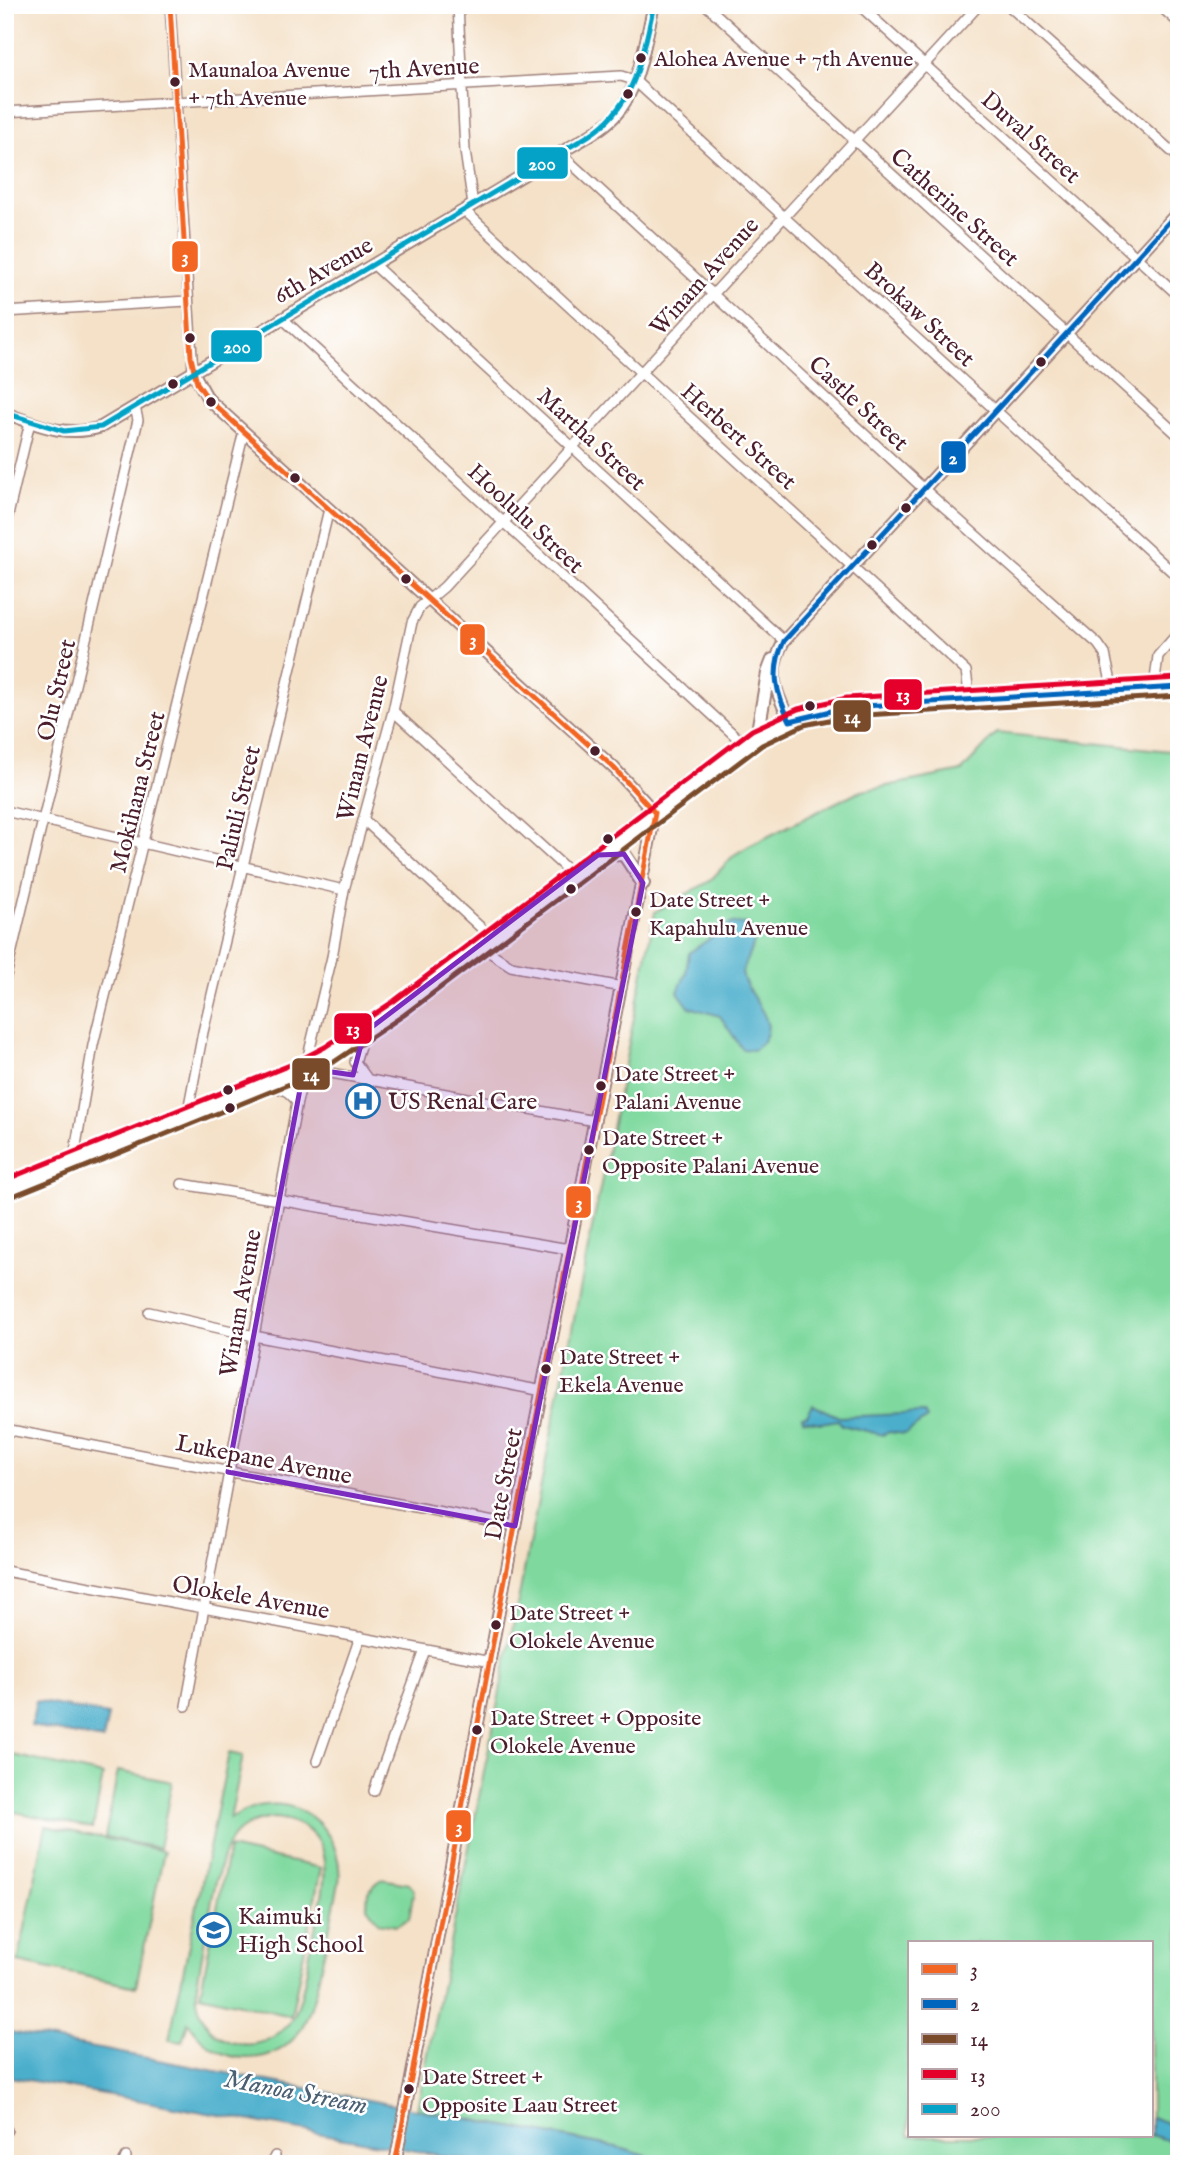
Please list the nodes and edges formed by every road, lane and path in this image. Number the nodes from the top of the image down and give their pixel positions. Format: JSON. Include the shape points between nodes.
{"nodes":[{"id":1,"x":170,"y":5,"type":"edge"},
{"id":2,"x":458,"y":5,"type":"edge"},
{"id":3,"x":654,"y":5,"type":"edge"},
{"id":4,"x":706,"y":5,"type":"edge"},
{"id":5,"x":859,"y":5,"type":"edge"},
{"id":6,"x":978,"y":5,"type":"edge"},
{"id":7,"x":1008,"y":5,"type":"edge"},
{"id":8,"x":1159,"y":5,"type":"edge"},
{"id":9,"x":1179,"y":23,"type":"edge"},
{"id":10,"x":923,"y":65,"type":"junction"},
{"id":11,"x":634,"y":80,"type":"junction"},
{"id":12,"x":463,"y":85,"type":"junction"},
{"id":13,"x":176,"y":103,"type":"junction"},
{"id":14,"x":5,"y":112,"type":"edge"},
{"id":15,"x":854,"y":141,"type":"junction"},
{"id":16,"x":560,"y":153,"type":"junction"},
{"id":17,"x":1179,"y":158,"type":"edge"},
{"id":18,"x":469,"y":208,"type":"junction"},
{"id":19,"x":1179,"y":211,"type":"edge"},
{"id":20,"x":785,"y":216,"type":"junction"},
{"id":21,"x":1136,"y":257,"type":"junction"},
{"id":22,"x":374,"y":265,"type":"junction"},
{"id":23,"x":714,"y":295,"type":"junction"},
{"id":24,"x":1179,"y":296,"type":"edge"},
{"id":25,"x":187,"y":301,"type":"junction"},
{"id":26,"x":5,"y":313,"type":"edge"},
{"id":27,"x":282,"y":318,"type":"junction"},
{"id":28,"x":1067,"y":333,"type":"junction"},
{"id":29,"x":193,"y":372,"type":"junction"},
{"id":30,"x":642,"y":373,"type":"junction"},
{"id":31,"x":135,"y":408,"type":"junction"},
{"id":32,"x":997,"y":412,"type":"junction"},
{"id":33,"x":5,"y":413,"type":"edge"},
{"id":34,"x":30,"y":422,"type":"junction"},
{"id":35,"x":244,"y":431,"type":"junction"},
{"id":36,"x":1179,"y":436,"type":"edge"},
{"id":37,"x":574,"y":448,"type":"junction"},
{"id":38,"x":925,"y":490,"type":"junction"},
{"id":39,"x":329,"y":509,"type":"junction"},
{"id":40,"x":503,"y":522,"type":"junction"},
{"id":41,"x":5,"y":528,"type":"edge"},
{"id":42,"x":853,"y":567,"type":"junction"},
{"id":43,"x":1179,"y":578,"type":"edge"},
{"id":44,"x":429,"y":599,"type":"junction"},
{"id":45,"x":1179,"y":632,"type":"edge"},
{"id":46,"x":783,"y":641,"type":"junction"},
{"id":47,"x":773,"y":660,"type":"junction"},
{"id":48,"x":1179,"y":687,"type":"edge"},
{"id":49,"x":1154,"y":688,"type":"junction"},
{"id":50,"x":1114,"y":691,"type":"junction"},
{"id":51,"x":970,"y":700,"type":"junction"},
{"id":52,"x":393,"y":711,"type":"junction"},
{"id":53,"x":790,"y":721,"type":"junction"},
{"id":54,"x":757,"y":737,"type":"junction"},
{"id":55,"x":745,"y":745,"type":"junction"},
{"id":56,"x":5,"y":811,"type":"edge"},
{"id":57,"x":655,"y":813,"type":"junction"},
{"id":58,"x":45,"y":821,"type":"junction"},
{"id":59,"x":365,"y":821,"type":"junction"},
{"id":60,"x":145,"y":843,"type":"junction"},
{"id":61,"x":598,"y":855,"type":"junction"},
{"id":62,"x":244,"y":866,"type":"junction"},
{"id":63,"x":572,"y":874,"type":"junction"},
{"id":64,"x":643,"y":883,"type":"junction"},
{"id":65,"x":344,"y":890,"type":"junction"},
{"id":66,"x":491,"y":937,"type":"junction"},
{"id":67,"x":480,"y":946,"type":"junction"},
{"id":68,"x":5,"y":980,"type":"edge"},
{"id":69,"x":622,"y":987,"type":"junction"},
{"id":70,"x":364,"y":1033,"type":"junction"},
{"id":71,"x":304,"y":1068,"type":"junction"},
{"id":72,"x":366,"y":1077,"type":"junction"},
{"id":73,"x":248,"y":1091,"type":"junction"},
{"id":74,"x":297,"y":1102,"type":"junction"},
{"id":75,"x":187,"y":1116,"type":"junction"},
{"id":76,"x":595,"y":1121,"type":"junction"},
{"id":77,"x":73,"y":1163,"type":"junction"},
{"id":78,"x":182,"y":1184,"type":"dead end"},
{"id":79,"x":5,"y":1190,"type":"edge"},
{"id":80,"x":279,"y":1200,"type":"junction"},
{"id":81,"x":569,"y":1249,"type":"junction"},
{"id":82,"x":149,"y":1312,"type":"dead end"},
{"id":83,"x":254,"y":1336,"type":"junction"},
{"id":84,"x":543,"y":1391,"type":"junction"},
{"id":85,"x":5,"y":1429,"type":"edge"},
{"id":86,"x":228,"y":1472,"type":"junction"},
{"id":87,"x":515,"y":1526,"type":"junction"},
{"id":88,"x":5,"y":1571,"type":"edge"},
{"id":89,"x":202,"y":1608,"type":"junction"},
{"id":90,"x":360,"y":1637,"type":"junction"},
{"id":91,"x":425,"y":1650,"type":"junction"},
{"id":92,"x":491,"y":1662,"type":"junction"},
{"id":93,"x":186,"y":1706,"type":"dead end"},
{"id":94,"x":317,"y":1761,"type":"dead end"},
{"id":95,"x":374,"y":1791,"type":"dead end"},
{"id":96,"x":396,"y":2158,"type":"edge"}],
"edges":[{"from":1,"to":13,"type":"street"},
{"from":2,"to":12,"type":"street"},
{"from":3,"to":11,"type":"street","name":"6th Avenue"},
{"from":4,"to":15,"type":"street","name":"Catherine Street"},
{"from":5,"to":10,"type":"street","name":"Duval Street"},
{"from":6,"to":10,"type":"street","name":"Winam Avenue"},
{"from":7,"to":17,"type":"street"},
{"from":8,"to":9,"type":"street"},
{"from":10,"to":15,"type":"street","name":"Winam Avenue"},
{"from":10,"to":21,"type":"street","name":"Duval Street"},
{"from":11,"to":12,"type":"street","name":"7th Avenue","via":[[621,76]]},
{"from":11,"to":16,"type":"street","name":"6th Avenue","via":[[612,118]]},
{"from":11,"to":20,"type":"street","name":"Brokaw Street"},
{"from":12,"to":13,"type":"street","name":"7th Avenue"},
{"from":12,"to":18,"type":"street"},
{"from":13,"to":14,"type":"street","name":"7th Avenue"},
{"from":13,"to":25,"type":"street"},
{"from":15,"to":20,"type":"street","name":"Winam Avenue"},
{"from":15,"to":28,"type":"street","name":"Catherine Street"},
{"from":16,"to":18,"type":"street","name":"6th Avenue"},
{"from":16,"to":23,"type":"street","name":"Castle Street"},
{"from":18,"to":22,"type":"street","name":"6th Avenue"},
{"from":18,"to":30,"type":"street","name":"Herbert Street"},
{"from":19,"to":21,"type":"street"},
{"from":20,"to":23,"type":"street","name":"Winam Avenue"},
{"from":20,"to":32,"type":"street","name":"Brokaw Street"},
{"from":21,"to":24,"type":"street","name":"Duval Street"},
{"from":21,"to":28,"type":"street"},
{"from":22,"to":27,"type":"street","name":"6th Avenue"},
{"from":22,"to":37,"type":"street","name":"Martha Street"},
{"from":23,"to":30,"type":"street","name":"Winam Avenue"},
{"from":23,"to":38,"type":"street","name":"Castle Street"},
{"from":25,"to":26,"type":"street"},
{"from":25,"to":29,"type":"street"},
{"from":27,"to":29,"type":"street","name":"6th Avenue"},
{"from":27,"to":40,"type":"street","name":"Hoolulu Street"},
{"from":28,"to":32,"type":"street"},
{"from":28,"to":36,"type":"street","name":"Catherine Street"},
{"from":29,"to":31,"type":"street","name":"6th Avenue"},
{"from":29,"to":35,"type":"street","via":[[208,399]]},
{"from":30,"to":37,"type":"street","name":"Winam Avenue"},
{"from":30,"to":42,"type":"street","name":"Herbert Street"},
{"from":31,"to":34,"type":"street","name":"6th Avenue","via":[[82,432]]},
{"from":31,"to":58,"type":"street","name":"Olu Street","via":[[138,420]]},
{"from":32,"to":38,"type":"street"},
{"from":32,"to":43,"type":"street","name":"Brokaw Street"},
{"from":33,"to":34,"type":"street","name":"6th Avenue"},
{"from":34,"to":41,"type":"street"},
{"from":35,"to":39,"type":"street"},
{"from":35,"to":60,"type":"street","name":"Mokihana Street"},
{"from":37,"to":40,"type":"street","name":"Winam Avenue"},
{"from":37,"to":46,"type":"street","name":"Martha Street"},
{"from":38,"to":42,"type":"street"},
{"from":38,"to":50,"type":"street","name":"Castle Street","via":[[1098,644]]},
{"from":39,"to":44,"type":"street"},
{"from":39,"to":62,"type":"street","name":"Paliuli Street"},
{"from":40,"to":44,"type":"street","name":"Winam Avenue"},
{"from":40,"to":55,"type":"street","name":"Hoolulu Street"},
{"from":42,"to":46,"type":"street"},
{"from":42,"to":51,"type":"street","name":"Herbert Street","via":[[966,671]]},
{"from":44,"to":52,"type":"street","name":"Winam Avenue","via":[[412,622]]},
{"from":44,"to":57,"type":"street","via":[[614,768]]},
{"from":45,"to":49,"type":"street","via":[[1158,656]]},
{"from":46,"to":47,"type":"street"},
{"from":47,"to":53,"type":"street","via":[[780,701]]},
{"from":47,"to":54,"type":"main road"},
{"from":48,"to":49,"type":"main road"},
{"from":49,"to":50,"type":"main road"},
{"from":50,"to":51,"type":"main road"},
{"from":51,"to":53,"type":"main road","via":[[848,707]]},
{"from":52,"to":59,"type":"street","name":"Winam Avenue"},
{"from":52,"to":63,"type":"street"},
{"from":53,"to":54,"type":"main road"},
{"from":54,"to":55,"type":"main road"},
{"from":55,"to":57,"type":"main road"},
{"from":56,"to":58,"type":"street"},
{"from":57,"to":61,"type":"main road"},
{"from":57,"to":64,"type":"street","name":"Date Street"},
{"from":58,"to":60,"type":"street"},
{"from":58,"to":68,"type":"street","name":"Olu Street"},
{"from":59,"to":65,"type":"street","name":"Winam Avenue"},
{"from":59,"to":66,"type":"street"},
{"from":60,"to":62,"type":"street"},
{"from":60,"to":77,"type":"street","name":"Mokihana Street","via":[[93,1045]]},
{"from":61,"to":63,"type":"main road"},
{"from":61,"to":64,"type":"main road","via":[[624,854]]},
{"from":62,"to":65,"type":"street"},
{"from":62,"to":75,"type":"street","name":"Paliuli Street"},
{"from":63,"to":66,"type":"main road"},
{"from":64,"to":69,"type":"street","name":"Date Street"},
{"from":65,"to":71,"type":"street","name":"Winam Avenue"},
{"from":66,"to":67,"type":"main road"},
{"from":67,"to":69,"type":"street","via":[[510,966]]},
{"from":67,"to":70,"type":"main road"},
{"from":69,"to":76,"type":"street","name":"Date Street"},
{"from":70,"to":71,"type":"main road"},
{"from":70,"to":72,"type":"street","via":[[355,1062]]},
{"from":71,"to":72,"type":"street"},
{"from":71,"to":73,"type":"main road"},
{"from":71,"to":74,"type":"street","name":"Winam Avenue"},
{"from":72,"to":76,"type":"street"},
{"from":73,"to":74,"type":"street","via":[[280,1087]]},
{"from":73,"to":75,"type":"main road"},
{"from":74,"to":80,"type":"street","name":"Winam Avenue"},
{"from":75,"to":77,"type":"main road"},
{"from":76,"to":81,"type":"street","name":"Date Street"},
{"from":77,"to":79,"type":"main road"},
{"from":78,"to":80,"type":"street"},
{"from":80,"to":81,"type":"street"},
{"from":80,"to":83,"type":"street","name":"Winam Avenue"},
{"from":81,"to":84,"type":"street","name":"Date Street"},
{"from":82,"to":83,"type":"street"},
{"from":83,"to":84,"type":"street"},
{"from":83,"to":86,"type":"street","name":"Winam Avenue"},
{"from":84,"to":87,"type":"street","name":"Date Street"},
{"from":85,"to":86,"type":"street","name":"Lukepane Avenue"},
{"from":86,"to":87,"type":"street","name":"Lukepane Avenue"},
{"from":86,"to":89,"type":"street","name":"Winam Avenue"},
{"from":87,"to":92,"type":"street","name":"Date Street"},
{"from":88,"to":89,"type":"street","name":"Olokele Avenue"},
{"from":89,"to":90,"type":"street","name":"Olokele Avenue"},
{"from":89,"to":93,"type":"street","name":"Winam Avenue"},
{"from":90,"to":91,"type":"street","name":"Olokele Avenue"},
{"from":90,"to":94,"type":"street"},
{"from":91,"to":92,"type":"street","name":"Olokele Avenue"},
{"from":91,"to":95,"type":"street"},
{"from":92,"to":96,"type":"street","name":"Date Street"}]}
